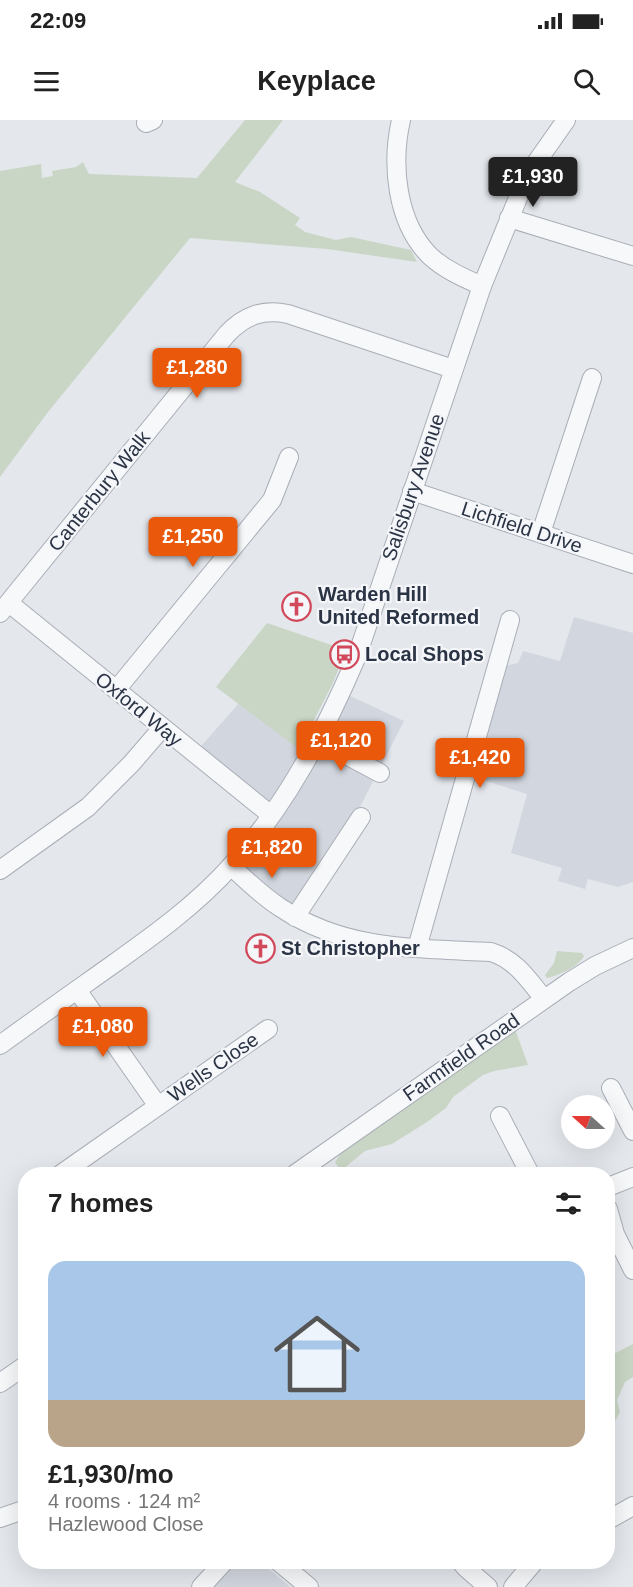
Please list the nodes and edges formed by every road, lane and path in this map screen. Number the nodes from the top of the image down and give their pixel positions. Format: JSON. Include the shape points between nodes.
{"nodes":[{"id":1,"x":401,"y":120,"type":"edge"},
{"id":2,"x":566,"y":120,"type":"edge"},
{"id":3,"x":509,"y":218,"type":"junction"},
{"id":4,"x":633,"y":256,"type":"edge"},
{"id":5,"x":482,"y":286,"type":"junction"},
{"id":6,"x":453,"y":369,"type":"junction"},
{"id":7,"x":592,"y":378,"type":"dead end"},
{"id":8,"x":289,"y":457,"type":"dead end"},
{"id":9,"x":412,"y":491,"type":"junction"},
{"id":10,"x":541,"y":533,"type":"junction"},
{"id":11,"x":633,"y":564,"type":"edge"},
{"id":12,"x":4,"y":608,"type":"edge"},
{"id":13,"x":510,"y":620,"type":"dead end"},
{"id":14,"x":116,"y":690,"type":"junction"},
{"id":15,"x":162,"y":728,"type":"junction"},
{"id":16,"x":318,"y":740,"type":"junction"},
{"id":17,"x":380,"y":773,"type":"dead end"},
{"id":18,"x":271,"y":815,"type":"junction"},
{"id":19,"x":361,"y":817,"type":"dead end"},
{"id":20,"x":231,"y":866,"type":"junction"},
{"id":21,"x":0,"y":870,"type":"edge"},
{"id":22,"x":295,"y":917,"type":"junction"},
{"id":23,"x":417,"y":948,"type":"junction"},
{"id":24,"x":633,"y":948,"type":"edge"},
{"id":25,"x":77,"y":990,"type":"junction"},
{"id":26,"x":544,"y":999,"type":"junction"},
{"id":27,"x":268,"y":1029,"type":"dead end"},
{"id":28,"x":0,"y":1045,"type":"edge"},
{"id":29,"x":158,"y":1106,"type":"junction"},
{"id":30,"x":615,"y":1106,"type":"edge"},
{"id":31,"x":500,"y":1130,"type":"dead end"},
{"id":32,"x":633,"y":1131,"type":"edge"},
{"id":33,"x":71,"y":1167,"type":"edge"},
{"id":34,"x":305,"y":1167,"type":"edge"},
{"id":35,"x":525,"y":1167,"type":"edge"},
{"id":36,"x":633,"y":1178,"type":"edge"},
{"id":37,"x":615,"y":1184,"type":"edge"},
{"id":38,"x":615,"y":1234,"type":"edge"},
{"id":39,"x":633,"y":1270,"type":"edge"},
{"id":40,"x":18,"y":1371,"type":"edge"},
{"id":41,"x":0,"y":1383,"type":"edge"},
{"id":42,"x":633,"y":1507,"type":"edge"},
{"id":43,"x":18,"y":1512,"type":"edge"},
{"id":44,"x":615,"y":1516,"type":"edge"},
{"id":45,"x":0,"y":1518,"type":"edge"},
{"id":46,"x":218,"y":1569,"type":"edge"},
{"id":47,"x":287,"y":1569,"type":"edge"},
{"id":48,"x":466,"y":1569,"type":"edge"},
{"id":49,"x":528,"y":1569,"type":"edge"},
{"id":50,"x":201,"y":1587,"type":"edge"},
{"id":51,"x":309,"y":1587,"type":"edge"},
{"id":52,"x":488,"y":1587,"type":"edge"},
{"id":53,"x":513,"y":1587,"type":"edge"}],
"edges":[{"from":1,"to":5,"type":"street","via":[[396,169],[411,225],[429,255]]},
{"from":2,"to":3,"type":"street","name":"Salisbury Avenue","via":[[531,170]]},
{"from":3,"to":4,"type":"street"},
{"from":3,"to":5,"type":"street","name":"Salisbury Avenue"},
{"from":5,"to":6,"type":"street","name":"Salisbury Avenue"},
{"from":6,"to":9,"type":"street","name":"Salisbury Avenue"},
{"from":6,"to":12,"type":"street","name":"Canterbury Walk","via":[[288,314],[266,312],[249,316],[227,334]]},
{"from":7,"to":10,"type":"street"},
{"from":8,"to":14,"type":"street","via":[[272,500]]},
{"from":9,"to":10,"type":"street","name":"Lichfield Drive"},
{"from":9,"to":16,"type":"street","name":"Salisbury Avenue","via":[[357,656]]},
{"from":10,"to":11,"type":"street","name":"Lichfield Drive"},
{"from":12,"to":14,"type":"street","name":"Oxford Way"},
{"from":13,"to":23,"type":"street"},
{"from":14,"to":15,"type":"street","name":"Oxford Way"},
{"from":15,"to":18,"type":"street","name":"Oxford Way"},
{"from":15,"to":21,"type":"street","via":[[88,807]]},
{"from":16,"to":17,"type":"street"},
{"from":16,"to":18,"type":"street","name":"Salisbury Avenue"},
{"from":18,"to":20,"type":"street","name":"Salisbury Avenue"},
{"from":19,"to":22,"type":"street"},
{"from":20,"to":22,"type":"street"},
{"from":20,"to":25,"type":"street","name":"Salisbury Avenue","via":[[154,935]]},
{"from":22,"to":23,"type":"street","via":[[352,940]]},
{"from":23,"to":26,"type":"street","via":[[500,955],[522,970]]},
{"from":24,"to":26,"type":"street","name":"Farmfield Road","via":[[588,970]]},
{"from":25,"to":28,"type":"street","name":"Salisbury Avenue"},
{"from":25,"to":29,"type":"street","name":"Wells Close"},
{"from":26,"to":34,"type":"street","name":"Farmfield Road"},
{"from":27,"to":29,"type":"street","name":"Wells Close"},
{"from":29,"to":33,"type":"street","name":"Wells Close"},
{"from":30,"to":32,"type":"street"},
{"from":31,"to":35,"type":"street"},
{"from":36,"to":37,"type":"street"},
{"from":38,"to":39,"type":"street"},
{"from":40,"to":41,"type":"street"},
{"from":42,"to":44,"type":"street"},
{"from":43,"to":45,"type":"street"},
{"from":46,"to":50,"type":"street"},
{"from":47,"to":51,"type":"street"},
{"from":48,"to":52,"type":"street"},
{"from":49,"to":53,"type":"street"}]}
